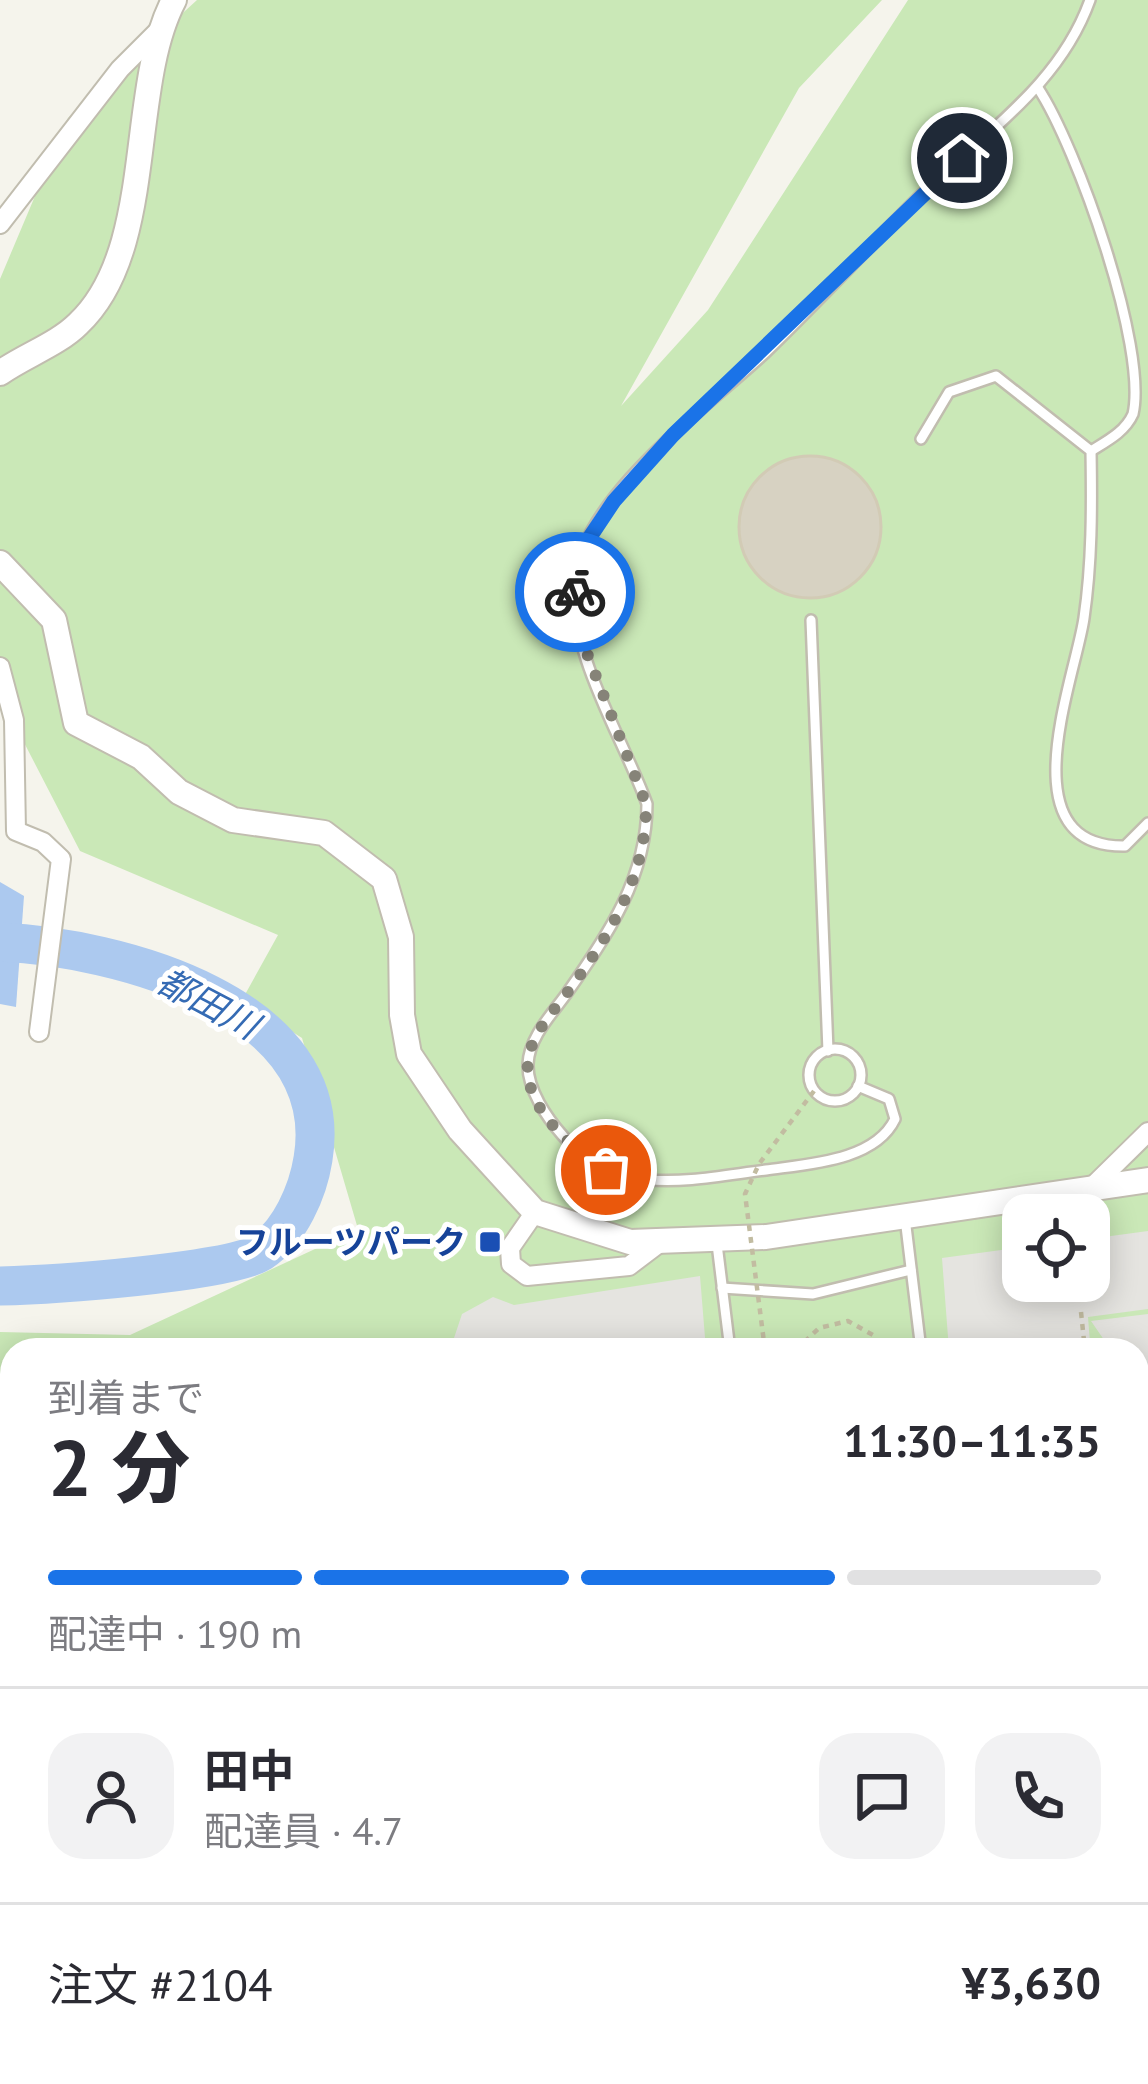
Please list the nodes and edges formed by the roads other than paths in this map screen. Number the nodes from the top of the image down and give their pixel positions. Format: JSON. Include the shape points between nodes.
{"nodes":[{"id":1,"x":1090,"y":0,"type":"edge"},
{"id":2,"x":170,"y":12,"type":"edge"},
{"id":3,"x":1038,"y":88,"type":"junction"},
{"id":4,"x":0,"y":224,"type":"edge"},
{"id":5,"x":1144,"y":353,"type":"edge"},
{"id":6,"x":0,"y":373,"type":"edge"},
{"id":7,"x":921,"y":439,"type":"dead end"},
{"id":8,"x":1091,"y":451,"type":"junction"},
{"id":9,"x":0,"y":563,"type":"edge"},
{"id":10,"x":811,"y":620,"type":"dead end"},
{"id":11,"x":0,"y":667,"type":"edge"},
{"id":12,"x":1148,"y":823,"type":"edge"},
{"id":13,"x":39,"y":1032,"type":"dead end"},
{"id":14,"x":828,"y":1051,"type":"junction"},
{"id":15,"x":858,"y":1086,"type":"junction"},
{"id":16,"x":1148,"y":1132,"type":"edge"},
{"id":17,"x":1148,"y":1180,"type":"edge"},
{"id":18,"x":1093,"y":1186,"type":"junction"},
{"id":19,"x":535,"y":1212,"type":"junction"},
{"id":20,"x":905,"y":1218,"type":"junction"},
{"id":21,"x":716,"y":1239,"type":"junction"},
{"id":22,"x":662,"y":1241,"type":"junction"},
{"id":23,"x":911,"y":1270,"type":"junction"},
{"id":24,"x":722,"y":1288,"type":"junction"},
{"id":25,"x":728,"y":1338,"type":"edge"},
{"id":26,"x":920,"y":1338,"type":"edge"}],
"edges":[{"from":1,"to":3,"type":"lane"},
{"from":2,"to":4,"type":"street"},
{"from":2,"to":6,"type":"street","via":[[113,272],[78,324]]},
{"from":3,"to":5,"type":"lane","via":[[1090,189]]},
{"from":3,"to":15,"type":"lane","via":[[673,435],[614,501],[584,546],[575,580],[583,643],[646,804],[647,830],[622,906],[537,1034],[527,1064],[548,1119],[573,1149],[606,1170],[653,1185],[796,1166],[876,1145],[895,1119],[889,1099]]},
{"from":5,"to":8,"type":"lane","via":[[1133,414]]},
{"from":7,"to":8,"type":"lane","via":[[949,392],[996,376]]},
{"from":8,"to":12,"type":"lane","via":[[1084,622],[1063,697],[1058,800],[1082,831],[1112,846],[1125,846]]},
{"from":9,"to":19,"type":"street","via":[[54,620],[76,723],[233,820],[324,833],[384,880],[401,938],[409,1054],[460,1130]]},
{"from":10,"to":14,"type":"lane"},
{"from":11,"to":13,"type":"street","via":[[14,720],[16,831],[61,859]]},
{"from":14,"to":15,"type":"lane","via":[[849,1052],[859,1063]]},
{"from":14,"to":15,"type":"lane","via":[[808,1072],[814,1091],[834,1102]]},
{"from":16,"to":18,"type":"street"},
{"from":17,"to":18,"type":"street"},
{"from":18,"to":20,"type":"street"},
{"from":19,"to":22,"type":"street","via":[[631,1242]]},
{"from":19,"to":22,"type":"street","via":[[511,1248],[511,1264],[526,1276],[629,1266]]},
{"from":20,"to":21,"type":"street"},
{"from":20,"to":23,"type":"lane"},
{"from":21,"to":22,"type":"street"},
{"from":21,"to":24,"type":"lane"},
{"from":23,"to":24,"type":"lane","via":[[813,1294]]},
{"from":23,"to":26,"type":"lane"},
{"from":24,"to":25,"type":"lane"}]}
